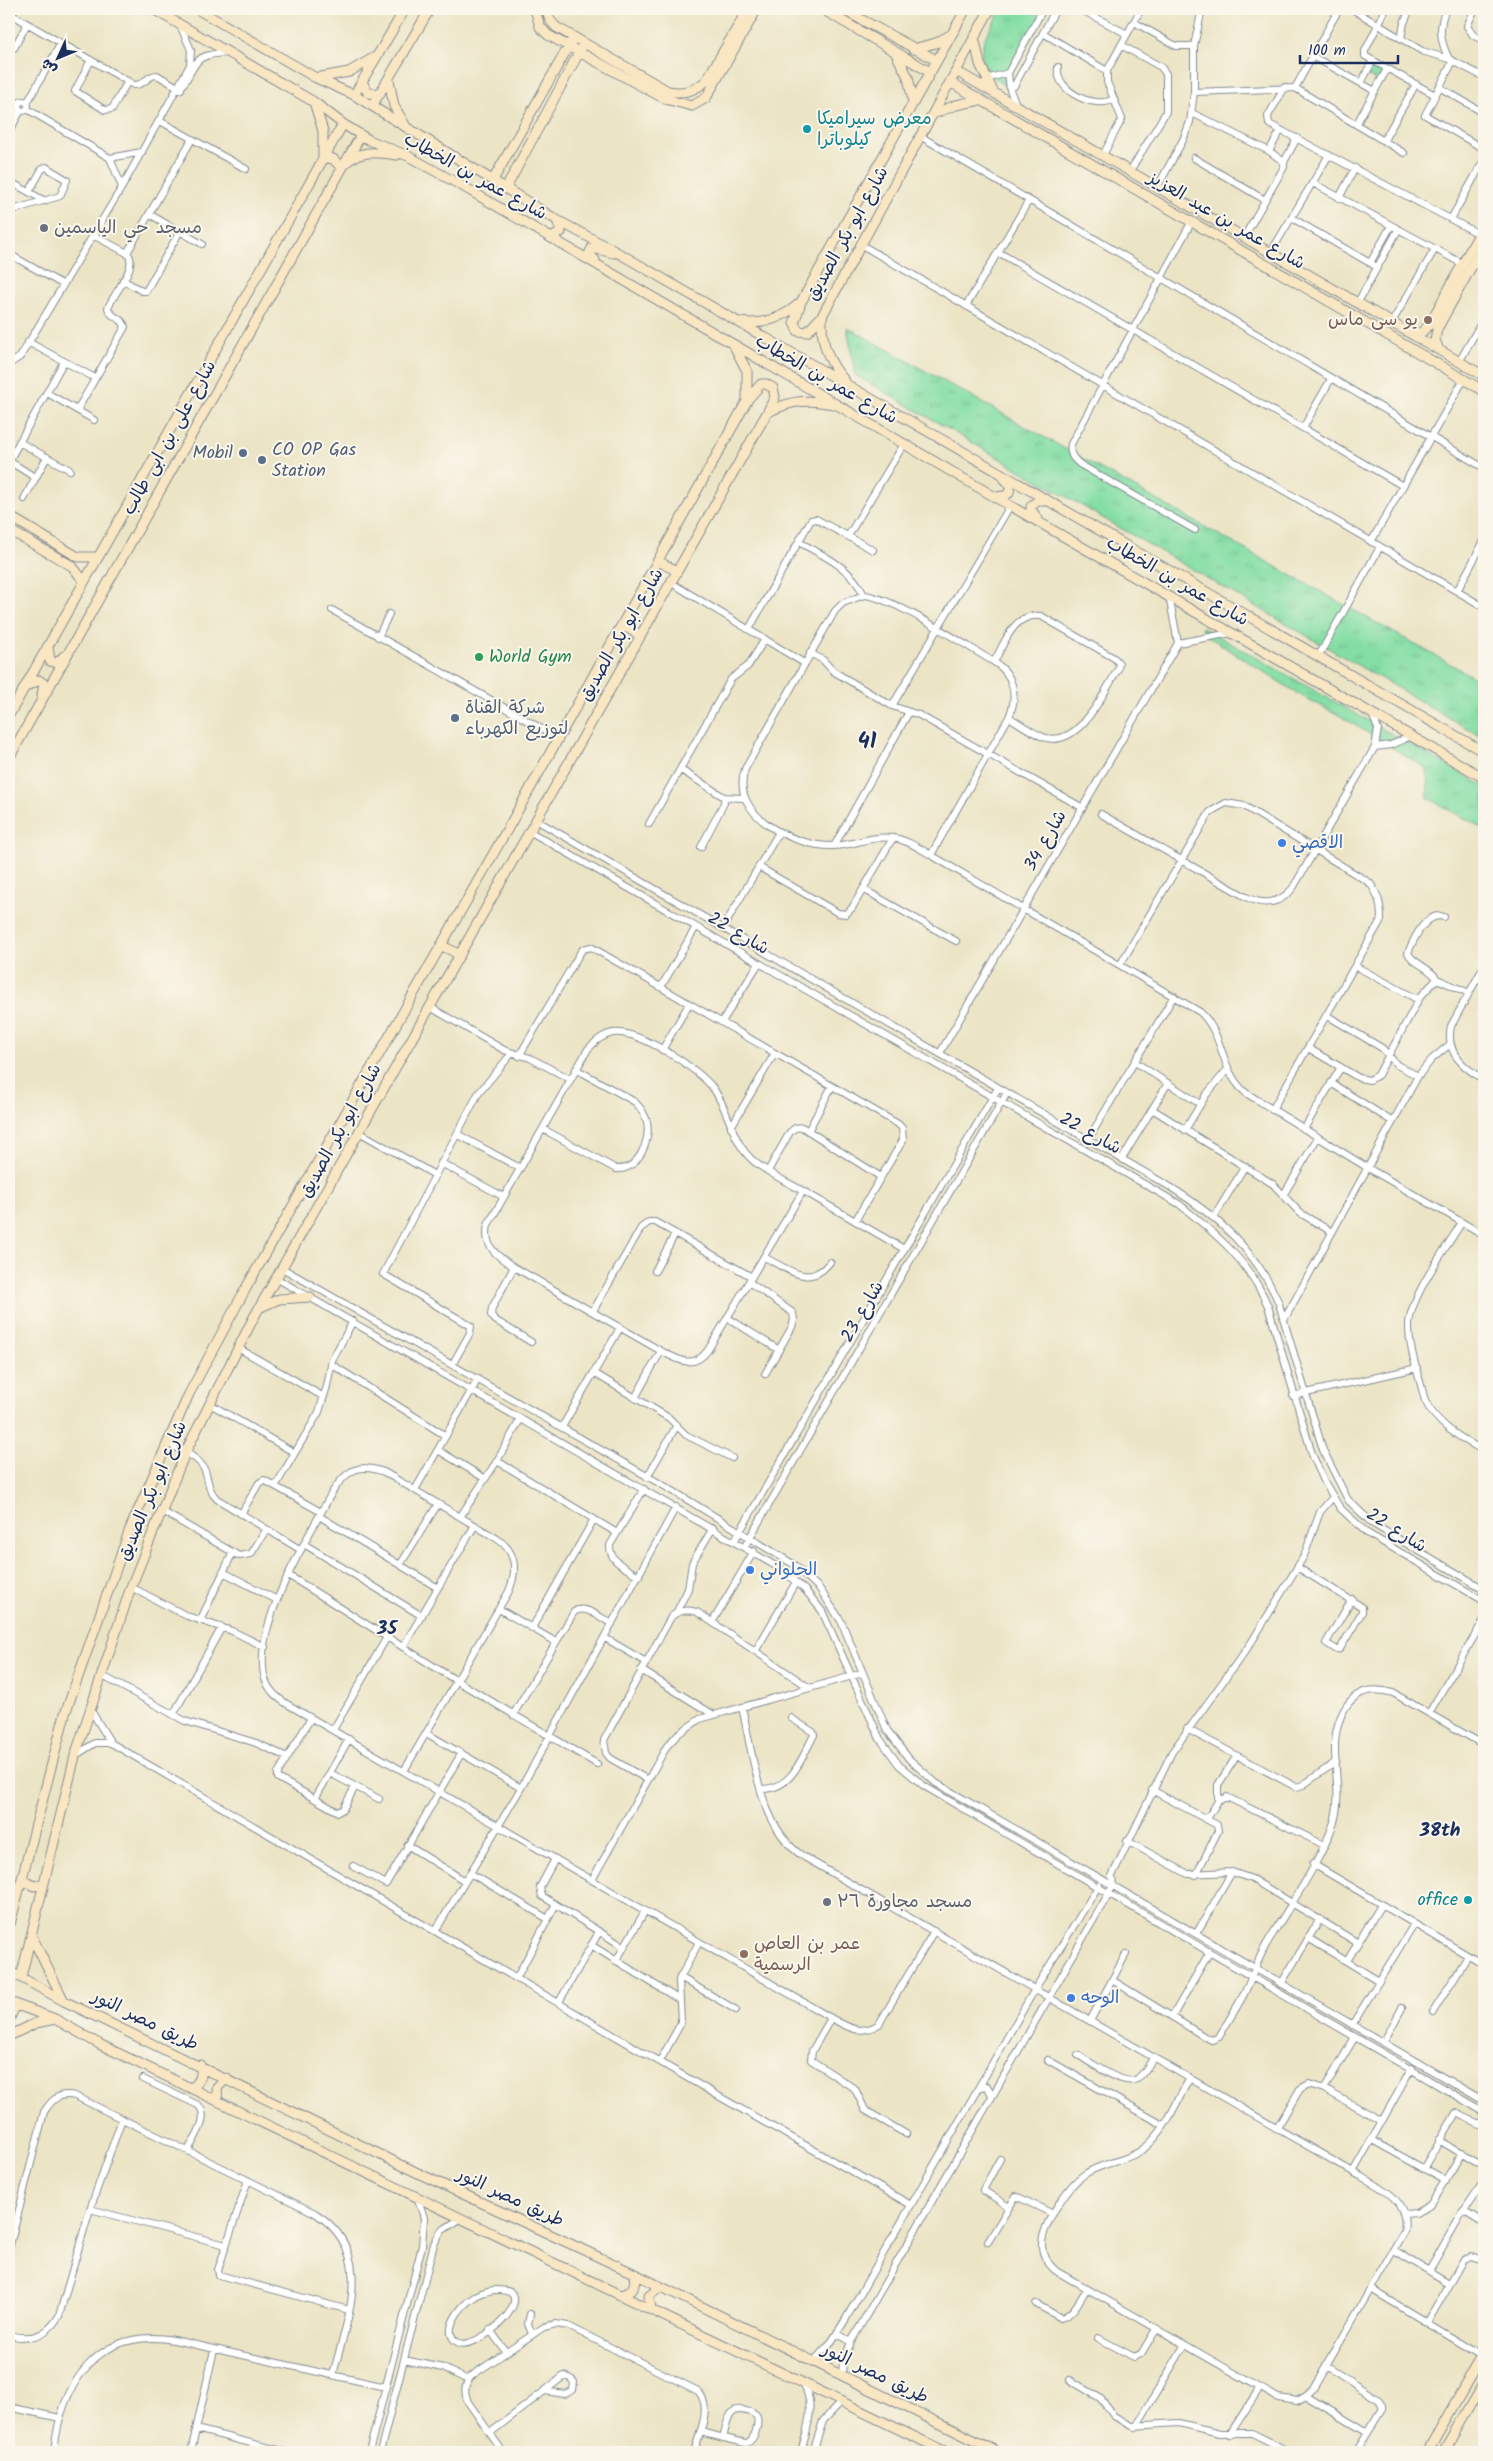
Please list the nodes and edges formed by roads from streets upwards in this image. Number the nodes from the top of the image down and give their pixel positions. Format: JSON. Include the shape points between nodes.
{"nodes":[{"id":1,"x":153,"y":9,"type":"edge"},
{"id":2,"x":197,"y":9,"type":"edge"},
{"id":3,"x":404,"y":9,"type":"edge"},
{"id":4,"x":430,"y":9,"type":"edge"},
{"id":5,"x":535,"y":9,"type":"edge"},
{"id":6,"x":546,"y":9,"type":"edge"},
{"id":7,"x":748,"y":9,"type":"edge"},
{"id":8,"x":757,"y":9,"type":"edge"},
{"id":9,"x":822,"y":9,"type":"edge"},
{"id":10,"x":842,"y":9,"type":"edge"},
{"id":11,"x":966,"y":9,"type":"edge"},
{"id":12,"x":990,"y":9,"type":"edge"},
{"id":13,"x":1043,"y":9,"type":"edge"},
{"id":14,"x":1056,"y":9,"type":"edge"},
{"id":15,"x":1080,"y":9,"type":"edge"},
{"id":16,"x":1142,"y":9,"type":"edge"},
{"id":17,"x":1202,"y":9,"type":"edge"},
{"id":18,"x":1339,"y":9,"type":"edge"},
{"id":19,"x":1352,"y":9,"type":"edge"},
{"id":20,"x":1386,"y":9,"type":"edge"},
{"id":21,"x":1410,"y":9,"type":"edge"},
{"id":22,"x":1446,"y":9,"type":"edge"},
{"id":23,"x":1475,"y":9,"type":"edge"},
{"id":24,"x":1090,"y":11,"type":"edge"},
{"id":25,"x":9,"y":13,"type":"edge"},
{"id":26,"x":1134,"y":22,"type":"junction"},
{"id":27,"x":28,"y":24,"type":"junction"},
{"id":28,"x":180,"y":24,"type":"junction"},
{"id":29,"x":1378,"y":25,"type":"junction"},
{"id":30,"x":1043,"y":33,"type":"junction"},
{"id":31,"x":952,"y":34,"type":"junction"},
{"id":32,"x":1127,"y":34,"type":"junction"},
{"id":33,"x":574,"y":37,"type":"junction"},
{"id":34,"x":974,"y":37,"type":"junction"},
{"id":35,"x":1401,"y":38,"type":"junction"},
{"id":36,"x":1484,"y":41,"type":"edge"},
{"id":37,"x":61,"y":43,"type":"junction"},
{"id":38,"x":584,"y":43,"type":"junction"},
{"id":39,"x":1121,"y":45,"type":"junction"},
{"id":40,"x":1194,"y":46,"type":"junction"},
{"id":41,"x":569,"y":47,"type":"junction"},
{"id":42,"x":914,"y":48,"type":"junction"},
{"id":43,"x":894,"y":50,"type":"junction"},
{"id":44,"x":9,"y":52,"type":"edge"},
{"id":45,"x":579,"y":52,"type":"junction"},
{"id":46,"x":229,"y":53,"type":"junction"},
{"id":47,"x":378,"y":55,"type":"junction"},
{"id":48,"x":1312,"y":56,"type":"junction"},
{"id":49,"x":908,"y":58,"type":"junction"},
{"id":50,"x":91,"y":60,"type":"junction"},
{"id":51,"x":936,"y":60,"type":"junction"},
{"id":52,"x":1451,"y":60,"type":"junction"},
{"id":53,"x":1372,"y":62,"type":"junction"},
{"id":54,"x":1058,"y":67,"type":"dead end"},
{"id":55,"x":190,"y":69,"type":"junction"},
{"id":56,"x":630,"y":70,"type":"junction"},
{"id":57,"x":1107,"y":70,"type":"junction"},
{"id":58,"x":1387,"y":70,"type":"junction"},
{"id":59,"x":956,"y":71,"type":"junction"},
{"id":60,"x":930,"y":72,"type":"junction"},
{"id":61,"x":1008,"y":72,"type":"junction"},
{"id":62,"x":1019,"y":77,"type":"junction"},
{"id":63,"x":1484,"y":77,"type":"edge"},
{"id":64,"x":316,"y":78,"type":"junction"},
{"id":65,"x":624,"y":78,"type":"junction"},
{"id":66,"x":388,"y":80,"type":"junction"},
{"id":67,"x":128,"y":81,"type":"junction"},
{"id":68,"x":362,"y":82,"type":"junction"},
{"id":69,"x":950,"y":82,"type":"junction"},
{"id":70,"x":984,"y":83,"type":"junction"},
{"id":71,"x":1361,"y":83,"type":"junction"},
{"id":72,"x":1416,"y":84,"type":"junction"},
{"id":73,"x":1014,"y":86,"type":"dead end"},
{"id":74,"x":1285,"y":87,"type":"junction"},
{"id":75,"x":1439,"y":87,"type":"junction"},
{"id":76,"x":1295,"y":88,"type":"junction"},
{"id":77,"x":178,"y":89,"type":"junction"},
{"id":78,"x":1375,"y":91,"type":"junction"},
{"id":79,"x":1194,"y":92,"type":"junction"},
{"id":80,"x":380,"y":94,"type":"junction"},
{"id":81,"x":354,"y":95,"type":"junction"},
{"id":82,"x":1435,"y":95,"type":"junction"},
{"id":83,"x":9,"y":98,"type":"edge"},
{"id":84,"x":979,"y":99,"type":"junction"},
{"id":85,"x":1114,"y":99,"type":"junction"},
{"id":86,"x":538,"y":100,"type":"junction"},
{"id":87,"x":314,"y":102,"type":"junction"},
{"id":88,"x":913,"y":102,"type":"junction"},
{"id":89,"x":1016,"y":105,"type":"junction"},
{"id":90,"x":372,"y":106,"type":"junction"},
{"id":91,"x":24,"y":107,"type":"junction"},
{"id":92,"x":550,"y":107,"type":"junction"},
{"id":93,"x":1192,"y":112,"type":"junction"},
{"id":94,"x":1484,"y":113,"type":"edge"},
{"id":95,"x":933,"y":114,"type":"junction"},
{"id":96,"x":160,"y":121,"type":"junction"},
{"id":97,"x":1357,"y":123,"type":"junction"},
{"id":98,"x":343,"y":124,"type":"junction"},
{"id":99,"x":1281,"y":130,"type":"junction"},
{"id":100,"x":9,"y":132,"type":"edge"},
{"id":101,"x":412,"y":132,"type":"junction"},
{"id":102,"x":361,"y":135,"type":"junction"},
{"id":103,"x":920,"y":136,"type":"junction"},
{"id":104,"x":1297,"y":138,"type":"junction"},
{"id":105,"x":192,"y":139,"type":"junction"},
{"id":106,"x":1384,"y":140,"type":"junction"},
{"id":107,"x":1084,"y":144,"type":"junction"},
{"id":108,"x":1484,"y":149,"type":"edge"},
{"id":109,"x":1269,"y":151,"type":"junction"},
{"id":110,"x":142,"y":152,"type":"junction"},
{"id":111,"x":1404,"y":153,"type":"dead end"},
{"id":112,"x":1329,"y":154,"type":"junction"},
{"id":113,"x":1104,"y":155,"type":"junction"},
{"id":114,"x":408,"y":156,"type":"junction"},
{"id":115,"x":1079,"y":156,"type":"junction"},
{"id":116,"x":323,"y":157,"type":"junction"},
{"id":117,"x":110,"y":158,"type":"junction"},
{"id":118,"x":1194,"y":158,"type":"dead end"},
{"id":119,"x":1484,"y":160,"type":"edge"},
{"id":120,"x":1284,"y":162,"type":"junction"},
{"id":121,"x":341,"y":167,"type":"junction"},
{"id":122,"x":1354,"y":168,"type":"junction"},
{"id":123,"x":246,"y":169,"type":"dead end"},
{"id":124,"x":1130,"y":171,"type":"junction"},
{"id":125,"x":493,"y":180,"type":"junction"},
{"id":126,"x":9,"y":181,"type":"edge"},
{"id":127,"x":1313,"y":184,"type":"junction"},
{"id":128,"x":1158,"y":186,"type":"junction"},
{"id":129,"x":122,"y":187,"type":"junction"},
{"id":130,"x":506,"y":188,"type":"junction"},
{"id":131,"x":28,"y":192,"type":"junction"},
{"id":132,"x":1339,"y":198,"type":"junction"},
{"id":133,"x":44,"y":200,"type":"junction"},
{"id":134,"x":1029,"y":200,"type":"junction"},
{"id":135,"x":1266,"y":200,"type":"junction"},
{"id":136,"x":9,"y":211,"type":"edge"},
{"id":137,"x":149,"y":214,"type":"junction"},
{"id":138,"x":1292,"y":218,"type":"junction"},
{"id":139,"x":1452,"y":219,"type":"junction"},
{"id":140,"x":557,"y":220,"type":"junction"},
{"id":141,"x":1192,"y":221,"type":"junction"},
{"id":142,"x":1484,"y":225,"type":"edge"},
{"id":143,"x":1391,"y":226,"type":"junction"},
{"id":144,"x":1398,"y":230,"type":"junction"},
{"id":145,"x":180,"y":231,"type":"junction"},
{"id":146,"x":1479,"y":234,"type":"junction"},
{"id":147,"x":93,"y":235,"type":"junction"},
{"id":148,"x":1244,"y":236,"type":"junction"},
{"id":149,"x":551,"y":238,"type":"junction"},
{"id":150,"x":202,"y":244,"type":"dead end"},
{"id":151,"x":860,"y":244,"type":"junction"},
{"id":152,"x":1484,"y":244,"type":"edge"},
{"id":153,"x":1435,"y":249,"type":"junction"},
{"id":154,"x":998,"y":252,"type":"junction"},
{"id":155,"x":1271,"y":252,"type":"junction"},
{"id":156,"x":127,"y":253,"type":"junction"},
{"id":157,"x":9,"y":254,"type":"edge"},
{"id":158,"x":622,"y":255,"type":"junction"},
{"id":159,"x":1474,"y":262,"type":"junction"},
{"id":160,"x":1370,"y":263,"type":"junction"},
{"id":161,"x":1462,"y":264,"type":"junction"},
{"id":162,"x":1377,"y":268,"type":"junction"},
{"id":163,"x":1484,"y":268,"type":"edge"},
{"id":164,"x":612,"y":274,"type":"junction"},
{"id":165,"x":1311,"y":276,"type":"junction"},
{"id":166,"x":1162,"y":279,"type":"junction"},
{"id":167,"x":123,"y":280,"type":"junction"},
{"id":168,"x":62,"y":284,"type":"junction"},
{"id":169,"x":1305,"y":286,"type":"junction"},
{"id":170,"x":801,"y":302,"type":"junction"},
{"id":171,"x":1358,"y":302,"type":"junction"},
{"id":172,"x":966,"y":306,"type":"junction"},
{"id":173,"x":822,"y":316,"type":"junction"},
{"id":174,"x":1484,"y":318,"type":"edge"},
{"id":175,"x":734,"y":321,"type":"junction"},
{"id":176,"x":1392,"y":322,"type":"junction"},
{"id":177,"x":1433,"y":327,"type":"junction"},
{"id":178,"x":1132,"y":332,"type":"junction"},
{"id":179,"x":1413,"y":334,"type":"junction"},
{"id":180,"x":28,"y":342,"type":"junction"},
{"id":181,"x":734,"y":346,"type":"junction"},
{"id":182,"x":1439,"y":350,"type":"junction"},
{"id":183,"x":64,"y":362,"type":"junction"},
{"id":184,"x":1459,"y":362,"type":"junction"},
{"id":185,"x":9,"y":364,"type":"edge"},
{"id":186,"x":1484,"y":376,"type":"edge"},
{"id":187,"x":96,"y":378,"type":"junction"},
{"id":188,"x":1331,"y":379,"type":"junction"},
{"id":189,"x":1464,"y":380,"type":"junction"},
{"id":190,"x":1102,"y":385,"type":"junction"},
{"id":191,"x":1484,"y":391,"type":"edge"},
{"id":192,"x":47,"y":393,"type":"junction"},
{"id":193,"x":860,"y":393,"type":"junction"},
{"id":194,"x":748,"y":401,"type":"junction"},
{"id":195,"x":837,"y":405,"type":"junction"},
{"id":196,"x":77,"y":410,"type":"junction"},
{"id":197,"x":767,"y":413,"type":"junction"},
{"id":198,"x":94,"y":420,"type":"dead end"},
{"id":199,"x":1303,"y":428,"type":"junction"},
{"id":200,"x":1431,"y":438,"type":"junction"},
{"id":201,"x":20,"y":442,"type":"junction"},
{"id":202,"x":904,"y":444,"type":"junction"},
{"id":203,"x":48,"y":457,"type":"junction"},
{"id":204,"x":9,"y":461,"type":"edge"},
{"id":205,"x":1484,"y":468,"type":"edge"},
{"id":206,"x":70,"y":470,"type":"dead end"},
{"id":207,"x":1003,"y":477,"type":"junction"},
{"id":208,"x":36,"y":478,"type":"junction"},
{"id":209,"x":1403,"y":486,"type":"junction"},
{"id":210,"x":995,"y":497,"type":"junction"},
{"id":211,"x":24,"y":499,"type":"dead end"},
{"id":212,"x":1046,"y":500,"type":"junction"},
{"id":213,"x":1010,"y":506,"type":"junction"},
{"id":214,"x":9,"y":516,"type":"edge"},
{"id":215,"x":1041,"y":523,"type":"junction"},
{"id":216,"x":9,"y":530,"type":"edge"},
{"id":217,"x":1195,"y":530,"type":"dead end"},
{"id":218,"x":848,"y":536,"type":"junction"},
{"id":219,"x":1484,"y":541,"type":"edge"},
{"id":220,"x":799,"y":542,"type":"junction"},
{"id":221,"x":1371,"y":542,"type":"junction"},
{"id":222,"x":1380,"y":547,"type":"junction"},
{"id":223,"x":873,"y":550,"type":"dead end"},
{"id":224,"x":98,"y":557,"type":"junction"},
{"id":225,"x":658,"y":561,"type":"junction"},
{"id":226,"x":677,"y":571,"type":"junction"},
{"id":227,"x":84,"y":581,"type":"junction"},
{"id":228,"x":670,"y":582,"type":"junction"},
{"id":229,"x":1456,"y":591,"type":"junction"},
{"id":230,"x":864,"y":595,"type":"junction"},
{"id":231,"x":1169,"y":596,"type":"junction"},
{"id":232,"x":1484,"y":607,"type":"edge"},
{"id":233,"x":332,"y":610,"type":"dead end"},
{"id":234,"x":389,"y":614,"type":"dead end"},
{"id":235,"x":622,"y":625,"type":"junction"},
{"id":236,"x":936,"y":628,"type":"junction"},
{"id":237,"x":749,"y":629,"type":"junction"},
{"id":238,"x":1232,"y":633,"type":"junction"},
{"id":239,"x":640,"y":635,"type":"junction"},
{"id":240,"x":378,"y":637,"type":"junction"},
{"id":241,"x":765,"y":639,"type":"junction"},
{"id":242,"x":1178,"y":643,"type":"junction"},
{"id":243,"x":49,"y":644,"type":"junction"},
{"id":244,"x":810,"y":653,"type":"junction"},
{"id":245,"x":67,"y":654,"type":"junction"},
{"id":246,"x":1318,"y":657,"type":"junction"},
{"id":247,"x":994,"y":662,"type":"junction"},
{"id":248,"x":804,"y":663,"type":"junction"},
{"id":249,"x":24,"y":688,"type":"junction"},
{"id":250,"x":42,"y":701,"type":"junction"},
{"id":251,"x":892,"y":706,"type":"junction"},
{"id":252,"x":909,"y":712,"type":"junction"},
{"id":253,"x":1372,"y":714,"type":"junction"},
{"id":254,"x":9,"y":715,"type":"edge"},
{"id":255,"x":1009,"y":717,"type":"junction"},
{"id":256,"x":1411,"y":736,"type":"junction"},
{"id":257,"x":558,"y":738,"type":"junction"},
{"id":258,"x":1375,"y":747,"type":"junction"},
{"id":259,"x":1484,"y":752,"type":"edge"},
{"id":260,"x":988,"y":753,"type":"junction"},
{"id":261,"x":9,"y":758,"type":"edge"},
{"id":262,"x":681,"y":770,"type":"junction"},
{"id":263,"x":1484,"y":778,"type":"edge"},
{"id":264,"x":724,"y":797,"type":"junction"},
{"id":265,"x":743,"y":798,"type":"junction"},
{"id":266,"x":1083,"y":808,"type":"junction"},
{"id":267,"x":1101,"y":814,"type":"dead end"},
{"id":268,"x":536,"y":820,"type":"junction"},
{"id":269,"x":649,"y":824,"type":"dead end"},
{"id":270,"x":530,"y":831,"type":"junction"},
{"id":271,"x":779,"y":832,"type":"junction"},
{"id":272,"x":893,"y":838,"type":"junction"},
{"id":273,"x":834,"y":846,"type":"junction"},
{"id":274,"x":701,"y":847,"type":"dead end"},
{"id":275,"x":1316,"y":849,"type":"junction"},
{"id":276,"x":931,"y":855,"type":"junction"},
{"id":277,"x":1181,"y":860,"type":"junction"},
{"id":278,"x":759,"y":867,"type":"junction"},
{"id":279,"x":863,"y":889,"type":"junction"},
{"id":280,"x":1024,"y":910,"type":"junction"},
{"id":281,"x":1444,"y":917,"type":"dead end"},
{"id":282,"x":696,"y":927,"type":"junction"},
{"id":283,"x":723,"y":928,"type":"junction"},
{"id":284,"x":956,"y":941,"type":"dead end"},
{"id":285,"x":442,"y":945,"type":"junction"},
{"id":286,"x":460,"y":955,"type":"junction"},
{"id":287,"x":759,"y":963,"type":"junction"},
{"id":288,"x":1120,"y":965,"type":"junction"},
{"id":289,"x":1355,"y":966,"type":"junction"},
{"id":290,"x":1484,"y":966,"type":"edge"},
{"id":291,"x":1437,"y":979,"type":"junction"},
{"id":292,"x":661,"y":987,"type":"junction"},
{"id":293,"x":1469,"y":993,"type":"junction"},
{"id":294,"x":1174,"y":996,"type":"junction"},
{"id":295,"x":1420,"y":997,"type":"junction"},
{"id":296,"x":689,"y":1004,"type":"junction"},
{"id":297,"x":430,"y":1007,"type":"junction"},
{"id":298,"x":1326,"y":1015,"type":"junction"},
{"id":299,"x":722,"y":1022,"type":"junction"},
{"id":300,"x":1449,"y":1045,"type":"junction"},
{"id":301,"x":1308,"y":1048,"type":"junction"},
{"id":302,"x":662,"y":1050,"type":"junction"},
{"id":303,"x":512,"y":1053,"type":"junction"},
{"id":304,"x":775,"y":1053,"type":"junction"},
{"id":305,"x":940,"y":1053,"type":"junction"},
{"id":306,"x":519,"y":1056,"type":"junction"},
{"id":307,"x":1389,"y":1056,"type":"junction"},
{"id":308,"x":1135,"y":1062,"type":"junction"},
{"id":309,"x":1341,"y":1067,"type":"junction"},
{"id":310,"x":576,"y":1068,"type":"junction"},
{"id":311,"x":1227,"y":1070,"type":"junction"},
{"id":312,"x":1418,"y":1076,"type":"junction"},
{"id":313,"x":570,"y":1079,"type":"junction"},
{"id":314,"x":1484,"y":1080,"type":"edge"},
{"id":315,"x":1168,"y":1084,"type":"junction"},
{"id":316,"x":1331,"y":1084,"type":"junction"},
{"id":317,"x":832,"y":1086,"type":"junction"},
{"id":318,"x":998,"y":1088,"type":"junction"},
{"id":319,"x":1007,"y":1093,"type":"junction"},
{"id":320,"x":992,"y":1097,"type":"junction"},
{"id":321,"x":1002,"y":1102,"type":"junction"},
{"id":322,"x":1200,"y":1104,"type":"junction"},
{"id":323,"x":1152,"y":1109,"type":"junction"},
{"id":324,"x":1272,"y":1110,"type":"junction"},
{"id":325,"x":1393,"y":1122,"type":"junction"},
{"id":326,"x":731,"y":1127,"type":"junction"},
{"id":327,"x":542,"y":1129,"type":"junction"},
{"id":328,"x":1304,"y":1129,"type":"junction"},
{"id":329,"x":1185,"y":1130,"type":"junction"},
{"id":330,"x":808,"y":1131,"type":"junction"},
{"id":331,"x":359,"y":1132,"type":"junction"},
{"id":332,"x":456,"y":1134,"type":"junction"},
{"id":333,"x":1318,"y":1137,"type":"junction"},
{"id":334,"x":1088,"y":1140,"type":"junction"},
{"id":335,"x":1084,"y":1148,"type":"junction"},
{"id":336,"x":1122,"y":1159,"type":"junction"},
{"id":337,"x":441,"y":1163,"type":"junction"},
{"id":338,"x":1244,"y":1166,"type":"junction"},
{"id":339,"x":520,"y":1168,"type":"junction"},
{"id":340,"x":1368,"y":1168,"type":"junction"},
{"id":341,"x":768,"y":1171,"type":"junction"},
{"id":342,"x":435,"y":1174,"type":"junction"},
{"id":343,"x":881,"y":1177,"type":"junction"},
{"id":344,"x":803,"y":1191,"type":"junction"},
{"id":345,"x":1284,"y":1194,"type":"junction"},
{"id":346,"x":504,"y":1197,"type":"junction"},
{"id":347,"x":1214,"y":1217,"type":"junction"},
{"id":348,"x":855,"y":1221,"type":"junction"},
{"id":349,"x":1462,"y":1222,"type":"junction"},
{"id":350,"x":1332,"y":1232,"type":"junction"},
{"id":351,"x":676,"y":1234,"type":"junction"},
{"id":352,"x":1484,"y":1235,"type":"edge"},
{"id":353,"x":904,"y":1249,"type":"junction"},
{"id":354,"x":764,"y":1257,"type":"junction"},
{"id":355,"x":830,"y":1262,"type":"dead end"},
{"id":356,"x":514,"y":1267,"type":"junction"},
{"id":357,"x":282,"y":1268,"type":"junction"},
{"id":358,"x":654,"y":1271,"type":"dead end"},
{"id":359,"x":296,"y":1277,"type":"junction"},
{"id":360,"x":276,"y":1278,"type":"junction"},
{"id":361,"x":751,"y":1280,"type":"junction"},
{"id":362,"x":291,"y":1286,"type":"junction"},
{"id":363,"x":310,"y":1297,"type":"junction"},
{"id":364,"x":260,"y":1308,"type":"junction"},
{"id":365,"x":593,"y":1311,"type":"junction"},
{"id":366,"x":728,"y":1318,"type":"junction"},
{"id":367,"x":1284,"y":1320,"type":"junction"},
{"id":368,"x":353,"y":1321,"type":"junction"},
{"id":369,"x":620,"y":1328,"type":"junction"},
{"id":370,"x":531,"y":1342,"type":"dead end"},
{"id":371,"x":238,"y":1348,"type":"junction"},
{"id":372,"x":779,"y":1350,"type":"junction"},
{"id":373,"x":661,"y":1351,"type":"junction"},
{"id":374,"x":331,"y":1364,"type":"junction"},
{"id":375,"x":452,"y":1365,"type":"junction"},
{"id":376,"x":1417,"y":1368,"type":"junction"},
{"id":377,"x":594,"y":1374,"type":"junction"},
{"id":378,"x":765,"y":1374,"type":"dead end"},
{"id":379,"x":478,"y":1379,"type":"junction"},
{"id":380,"x":472,"y":1389,"type":"junction"},
{"id":381,"x":1305,"y":1393,"type":"junction"},
{"id":382,"x":1293,"y":1396,"type":"junction"},
{"id":383,"x":324,"y":1397,"type":"junction"},
{"id":384,"x":635,"y":1398,"type":"junction"},
{"id":385,"x":210,"y":1404,"type":"junction"},
{"id":386,"x":521,"y":1418,"type":"junction"},
{"id":387,"x":677,"y":1426,"type":"junction"},
{"id":388,"x":562,"y":1428,"type":"junction"},
{"id":389,"x":446,"y":1436,"type":"junction"},
{"id":390,"x":167,"y":1443,"type":"junction"},
{"id":391,"x":438,"y":1450,"type":"junction"},
{"id":392,"x":1484,"y":1451,"type":"edge"},
{"id":393,"x":185,"y":1453,"type":"junction"},
{"id":394,"x":295,"y":1453,"type":"junction"},
{"id":395,"x":732,"y":1458,"type":"dead end"},
{"id":396,"x":497,"y":1461,"type":"junction"},
{"id":397,"x":647,"y":1477,"type":"junction"},
{"id":398,"x":484,"y":1478,"type":"junction"},
{"id":399,"x":276,"y":1485,"type":"junction"},
{"id":400,"x":644,"y":1489,"type":"junction"},
{"id":401,"x":415,"y":1490,"type":"junction"},
{"id":402,"x":1333,"y":1497,"type":"junction"},
{"id":403,"x":438,"y":1504,"type":"junction"},
{"id":404,"x":676,"y":1507,"type":"junction"},
{"id":405,"x":160,"y":1510,"type":"junction"},
{"id":406,"x":241,"y":1514,"type":"junction"},
{"id":407,"x":320,"y":1514,"type":"junction"},
{"id":408,"x":460,"y":1517,"type":"junction"},
{"id":409,"x":594,"y":1519,"type":"junction"},
{"id":410,"x":475,"y":1525,"type":"junction"},
{"id":411,"x":713,"y":1528,"type":"junction"},
{"id":412,"x":266,"y":1530,"type":"junction"},
{"id":413,"x":740,"y":1530,"type":"junction"},
{"id":414,"x":617,"y":1533,"type":"junction"},
{"id":415,"x":751,"y":1537,"type":"junction"},
{"id":416,"x":735,"y":1540,"type":"junction"},
{"id":417,"x":745,"y":1546,"type":"junction"},
{"id":418,"x":302,"y":1547,"type":"junction"},
{"id":419,"x":754,"y":1551,"type":"junction"},
{"id":420,"x":233,"y":1552,"type":"junction"},
{"id":421,"x":400,"y":1565,"type":"junction"},
{"id":422,"x":1297,"y":1566,"type":"junction"},
{"id":423,"x":223,"y":1572,"type":"junction"},
{"id":424,"x":288,"y":1575,"type":"junction"},
{"id":425,"x":639,"y":1576,"type":"junction"},
{"id":426,"x":796,"y":1582,"type":"junction"},
{"id":427,"x":131,"y":1587,"type":"junction"},
{"id":428,"x":438,"y":1588,"type":"junction"},
{"id":429,"x":1484,"y":1588,"type":"edge"},
{"id":430,"x":1352,"y":1599,"type":"junction"},
{"id":431,"x":277,"y":1600,"type":"junction"},
{"id":432,"x":1484,"y":1601,"type":"edge"},
{"id":433,"x":499,"y":1608,"type":"junction"},
{"id":434,"x":676,"y":1613,"type":"junction"},
{"id":435,"x":422,"y":1616,"type":"junction"},
{"id":436,"x":1484,"y":1620,"type":"edge"},
{"id":437,"x":200,"y":1621,"type":"junction"},
{"id":438,"x":713,"y":1621,"type":"junction"},
{"id":439,"x":612,"y":1624,"type":"junction"},
{"id":440,"x":222,"y":1627,"type":"junction"},
{"id":441,"x":532,"y":1628,"type":"junction"},
{"id":442,"x":388,"y":1637,"type":"junction"},
{"id":443,"x":604,"y":1638,"type":"junction"},
{"id":444,"x":556,"y":1642,"type":"junction"},
{"id":445,"x":265,"y":1647,"type":"junction"},
{"id":446,"x":403,"y":1647,"type":"junction"},
{"id":447,"x":756,"y":1650,"type":"junction"},
{"id":448,"x":646,"y":1662,"type":"junction"},
{"id":449,"x":641,"y":1670,"type":"junction"},
{"id":450,"x":863,"y":1673,"type":"junction"},
{"id":451,"x":101,"y":1675,"type":"junction"},
{"id":452,"x":852,"y":1677,"type":"junction"},
{"id":453,"x":457,"y":1681,"type":"junction"},
{"id":454,"x":810,"y":1688,"type":"junction"},
{"id":455,"x":89,"y":1707,"type":"junction"},
{"id":456,"x":742,"y":1707,"type":"junction"},
{"id":457,"x":1429,"y":1713,"type":"junction"},
{"id":458,"x":173,"y":1715,"type":"junction"},
{"id":459,"x":513,"y":1715,"type":"junction"},
{"id":460,"x":714,"y":1715,"type":"junction"},
{"id":461,"x":311,"y":1718,"type":"junction"},
{"id":462,"x":791,"y":1718,"type":"dead end"},
{"id":463,"x":333,"y":1730,"type":"junction"},
{"id":464,"x":1187,"y":1730,"type":"junction"},
{"id":465,"x":426,"y":1733,"type":"junction"},
{"id":466,"x":550,"y":1736,"type":"junction"},
{"id":467,"x":349,"y":1739,"type":"junction"},
{"id":468,"x":111,"y":1743,"type":"junction"},
{"id":469,"x":1484,"y":1745,"type":"edge"},
{"id":470,"x":461,"y":1754,"type":"junction"},
{"id":471,"x":75,"y":1756,"type":"junction"},
{"id":472,"x":287,"y":1757,"type":"junction"},
{"id":473,"x":1236,"y":1757,"type":"junction"},
{"id":474,"x":1336,"y":1762,"type":"junction"},
{"id":475,"x":597,"y":1764,"type":"dead end"},
{"id":476,"x":404,"y":1771,"type":"junction"},
{"id":477,"x":330,"y":1773,"type":"junction"},
{"id":478,"x":648,"y":1780,"type":"junction"},
{"id":479,"x":355,"y":1786,"type":"junction"},
{"id":480,"x":520,"y":1788,"type":"junction"},
{"id":481,"x":761,"y":1789,"type":"junction"},
{"id":482,"x":1152,"y":1790,"type":"junction"},
{"id":483,"x":439,"y":1791,"type":"junction"},
{"id":484,"x":315,"y":1799,"type":"junction"},
{"id":485,"x":379,"y":1799,"type":"dead end"},
{"id":486,"x":1218,"y":1801,"type":"junction"},
{"id":487,"x":1207,"y":1819,"type":"junction"},
{"id":488,"x":498,"y":1826,"type":"junction"},
{"id":489,"x":1127,"y":1841,"type":"junction"},
{"id":490,"x":407,"y":1845,"type":"junction"},
{"id":491,"x":1324,"y":1845,"type":"junction"},
{"id":492,"x":555,"y":1859,"type":"junction"},
{"id":493,"x":1313,"y":1864,"type":"junction"},
{"id":494,"x":353,"y":1866,"type":"dead end"},
{"id":495,"x":470,"y":1872,"type":"junction"},
{"id":496,"x":1232,"y":1872,"type":"junction"},
{"id":497,"x":1196,"y":1875,"type":"junction"},
{"id":498,"x":1112,"y":1876,"type":"junction"},
{"id":499,"x":22,"y":1880,"type":"junction"},
{"id":500,"x":592,"y":1880,"type":"junction"},
{"id":501,"x":1103,"y":1880,"type":"junction"},
{"id":502,"x":465,"y":1881,"type":"junction"},
{"id":503,"x":42,"y":1884,"type":"junction"},
{"id":504,"x":1113,"y":1886,"type":"junction"},
{"id":505,"x":1098,"y":1887,"type":"junction"},
{"id":506,"x":1108,"y":1894,"type":"junction"},
{"id":507,"x":1292,"y":1902,"type":"junction"},
{"id":508,"x":1381,"y":1905,"type":"junction"},
{"id":509,"x":555,"y":1906,"type":"junction"},
{"id":510,"x":646,"y":1911,"type":"junction"},
{"id":511,"x":548,"y":1919,"type":"junction"},
{"id":512,"x":1320,"y":1919,"type":"junction"},
{"id":513,"x":1414,"y":1924,"type":"junction"},
{"id":514,"x":9,"y":1928,"type":"edge"},
{"id":515,"x":436,"y":1930,"type":"junction"},
{"id":516,"x":934,"y":1930,"type":"junction"},
{"id":517,"x":599,"y":1932,"type":"junction"},
{"id":518,"x":1196,"y":1934,"type":"junction"},
{"id":519,"x":31,"y":1935,"type":"junction"},
{"id":520,"x":1308,"y":1938,"type":"junction"},
{"id":521,"x":699,"y":1942,"type":"junction"},
{"id":522,"x":1358,"y":1943,"type":"junction"},
{"id":523,"x":591,"y":1945,"type":"junction"},
{"id":524,"x":624,"y":1947,"type":"junction"},
{"id":525,"x":1209,"y":1953,"type":"junction"},
{"id":526,"x":1126,"y":1954,"type":"dead end"},
{"id":527,"x":1468,"y":1956,"type":"junction"},
{"id":528,"x":616,"y":1961,"type":"junction"},
{"id":529,"x":1347,"y":1961,"type":"junction"},
{"id":530,"x":1484,"y":1966,"type":"edge"},
{"id":531,"x":1255,"y":1968,"type":"junction"},
{"id":532,"x":9,"y":1971,"type":"edge"},
{"id":533,"x":21,"y":1977,"type":"junction"},
{"id":534,"x":517,"y":1977,"type":"junction"},
{"id":535,"x":680,"y":1977,"type":"junction"},
{"id":536,"x":1251,"y":1977,"type":"junction"},
{"id":537,"x":1112,"y":1980,"type":"junction"},
{"id":538,"x":1379,"y":1981,"type":"junction"},
{"id":539,"x":1281,"y":1984,"type":"junction"},
{"id":540,"x":1035,"y":1989,"type":"junction"},
{"id":541,"x":1048,"y":1996,"type":"junction"},
{"id":542,"x":678,"y":1999,"type":"junction"},
{"id":543,"x":64,"y":2001,"type":"junction"},
{"id":544,"x":559,"y":2002,"type":"junction"},
{"id":545,"x":13,"y":2003,"type":"edge"},
{"id":546,"x":1402,"y":2008,"type":"dead end"},
{"id":547,"x":736,"y":2010,"type":"dead end"},
{"id":548,"x":1433,"y":2012,"type":"dead end"},
{"id":549,"x":1172,"y":2017,"type":"junction"},
{"id":550,"x":830,"y":2018,"type":"junction"},
{"id":551,"x":56,"y":2019,"type":"junction"},
{"id":552,"x":9,"y":2020,"type":"edge"},
{"id":553,"x":1090,"y":2020,"type":"junction"},
{"id":554,"x":1352,"y":2025,"type":"junction"},
{"id":555,"x":9,"y":2036,"type":"edge"},
{"id":556,"x":1355,"y":2038,"type":"junction"},
{"id":557,"x":1383,"y":2043,"type":"junction"},
{"id":558,"x":1078,"y":2055,"type":"dead end"},
{"id":559,"x":1154,"y":2057,"type":"junction"},
{"id":560,"x":1048,"y":2060,"type":"dead end"},
{"id":561,"x":660,"y":2061,"type":"junction"},
{"id":562,"x":1416,"y":2062,"type":"junction"},
{"id":563,"x":200,"y":2066,"type":"junction"},
{"id":564,"x":991,"y":2069,"type":"junction"},
{"id":565,"x":1411,"y":2070,"type":"junction"},
{"id":566,"x":1004,"y":2073,"type":"junction"},
{"id":567,"x":226,"y":2078,"type":"junction"},
{"id":568,"x":1190,"y":2078,"type":"junction"},
{"id":569,"x":143,"y":2079,"type":"dead end"},
{"id":570,"x":980,"y":2087,"type":"junction"},
{"id":571,"x":192,"y":2088,"type":"junction"},
{"id":572,"x":1324,"y":2089,"type":"junction"},
{"id":573,"x":992,"y":2095,"type":"junction"},
{"id":574,"x":218,"y":2101,"type":"junction"},
{"id":575,"x":1484,"y":2101,"type":"edge"},
{"id":576,"x":1484,"y":2112,"type":"edge"},
{"id":577,"x":122,"y":2119,"type":"junction"},
{"id":578,"x":1484,"y":2120,"type":"edge"},
{"id":579,"x":1382,"y":2121,"type":"junction"},
{"id":580,"x":1163,"y":2125,"type":"junction"},
{"id":581,"x":1277,"y":2128,"type":"junction"},
{"id":582,"x":906,"y":2134,"type":"dead end"},
{"id":583,"x":1372,"y":2140,"type":"junction"},
{"id":584,"x":1439,"y":2140,"type":"junction"},
{"id":585,"x":188,"y":2151,"type":"junction"},
{"id":586,"x":1462,"y":2153,"type":"junction"},
{"id":587,"x":1000,"y":2159,"type":"dead end"},
{"id":588,"x":1484,"y":2167,"type":"edge"},
{"id":589,"x":1423,"y":2169,"type":"junction"},
{"id":590,"x":1354,"y":2172,"type":"junction"},
{"id":591,"x":248,"y":2180,"type":"junction"},
{"id":592,"x":1446,"y":2181,"type":"junction"},
{"id":593,"x":1484,"y":2181,"type":"edge"},
{"id":594,"x":418,"y":2199,"type":"junction"},
{"id":595,"x":911,"y":2205,"type":"junction"},
{"id":596,"x":1009,"y":2207,"type":"junction"},
{"id":597,"x":90,"y":2209,"type":"junction"},
{"id":598,"x":1463,"y":2211,"type":"junction"},
{"id":599,"x":1053,"y":2214,"type":"junction"},
{"id":600,"x":1405,"y":2214,"type":"junction"},
{"id":601,"x":460,"y":2219,"type":"junction"},
{"id":602,"x":1484,"y":2224,"type":"edge"},
{"id":603,"x":988,"y":2242,"type":"dead end"},
{"id":604,"x":226,"y":2245,"type":"junction"},
{"id":605,"x":9,"y":2248,"type":"edge"},
{"id":606,"x":1394,"y":2250,"type":"junction"},
{"id":607,"x":1484,"y":2260,"type":"edge"},
{"id":608,"x":416,"y":2271,"type":"junction"},
{"id":609,"x":1429,"y":2271,"type":"junction"},
{"id":610,"x":427,"y":2274,"type":"junction"},
{"id":611,"x":633,"y":2274,"type":"junction"},
{"id":612,"x":1449,"y":2283,"type":"junction"},
{"id":613,"x":660,"y":2287,"type":"junction"},
{"id":614,"x":1086,"y":2290,"type":"junction"},
{"id":615,"x":1371,"y":2290,"type":"junction"},
{"id":616,"x":622,"y":2295,"type":"junction"},
{"id":617,"x":1036,"y":2304,"type":"dead end"},
{"id":618,"x":651,"y":2309,"type":"junction"},
{"id":619,"x":349,"y":2310,"type":"junction"},
{"id":620,"x":530,"y":2314,"type":"dead end"},
{"id":621,"x":1427,"y":2323,"type":"junction"},
{"id":622,"x":490,"y":2330,"type":"junction"},
{"id":623,"x":1156,"y":2330,"type":"junction"},
{"id":624,"x":837,"y":2333,"type":"junction"},
{"id":625,"x":532,"y":2334,"type":"junction"},
{"id":626,"x":9,"y":2335,"type":"edge"},
{"id":627,"x":1098,"y":2338,"type":"dead end"},
{"id":628,"x":851,"y":2342,"type":"junction"},
{"id":629,"x":1184,"y":2346,"type":"junction"},
{"id":630,"x":214,"y":2350,"type":"junction"},
{"id":631,"x":506,"y":2352,"type":"junction"},
{"id":632,"x":1483,"y":2354,"type":"edge"},
{"id":633,"x":404,"y":2360,"type":"junction"},
{"id":634,"x":813,"y":2362,"type":"junction"},
{"id":635,"x":1326,"y":2366,"type":"junction"},
{"id":636,"x":333,"y":2375,"type":"junction"},
{"id":637,"x":842,"y":2376,"type":"junction"},
{"id":638,"x":468,"y":2380,"type":"junction"},
{"id":639,"x":1070,"y":2380,"type":"dead end"},
{"id":640,"x":1484,"y":2382,"type":"edge"},
{"id":641,"x":802,"y":2383,"type":"junction"},
{"id":642,"x":386,"y":2387,"type":"junction"},
{"id":643,"x":1260,"y":2389,"type":"junction"},
{"id":644,"x":545,"y":2391,"type":"dead end"},
{"id":645,"x":1306,"y":2396,"type":"junction"},
{"id":646,"x":841,"y":2402,"type":"junction"},
{"id":647,"x":9,"y":2407,"type":"edge"},
{"id":648,"x":60,"y":2418,"type":"junction"},
{"id":649,"x":1136,"y":2427,"type":"junction"},
{"id":650,"x":196,"y":2429,"type":"junction"},
{"id":651,"x":700,"y":2432,"type":"junction"},
{"id":652,"x":490,"y":2433,"type":"junction"},
{"id":653,"x":1368,"y":2433,"type":"junction"},
{"id":654,"x":1230,"y":2434,"type":"junction"},
{"id":655,"x":723,"y":2438,"type":"junction"},
{"id":656,"x":984,"y":2448,"type":"edge"},
{"id":657,"x":54,"y":2452,"type":"edge"},
{"id":658,"x":190,"y":2452,"type":"edge"},
{"id":659,"x":286,"y":2452,"type":"edge"},
{"id":660,"x":370,"y":2452,"type":"edge"},
{"id":661,"x":380,"y":2452,"type":"edge"},
{"id":662,"x":503,"y":2452,"type":"edge"},
{"id":663,"x":694,"y":2452,"type":"edge"},
{"id":664,"x":801,"y":2452,"type":"edge"},
{"id":665,"x":813,"y":2452,"type":"edge"},
{"id":666,"x":946,"y":2452,"type":"edge"},
{"id":667,"x":998,"y":2452,"type":"edge"},
{"id":668,"x":1290,"y":2452,"type":"edge"},
{"id":669,"x":1356,"y":2452,"type":"edge"},
{"id":670,"x":1427,"y":2452,"type":"edge"},
{"id":671,"x":1443,"y":2452,"type":"edge"}],
"edges":[{"from":1,"to":28,"type":"street","name":"شارع عمر بن الخطاب"},
{"from":2,"to":64,"type":"street","name":"شارع عمر بن الخطاب"},
{"from":3,"to":47,"type":"street"},
{"from":4,"to":66,"type":"street"},
{"from":5,"to":41,"type":"street","via":[[540,27]]},
{"from":6,"to":33,"type":"street","via":[[556,26]]},
{"from":7,"to":56,"type":"street","via":[[706,81],[698,88],[678,93],[668,91]]},
{"from":8,"to":65,"type":"street","via":[[706,98],[698,104],[681,105]]},
{"from":9,"to":43,"type":"street"},
{"from":10,"to":42,"type":"street"},
{"from":11,"to":31,"type":"street","name":"شارع ابو بكر الصديق"},
{"from":12,"to":34,"type":"street","name":"شارع ابو بكر الصديق"},
{"from":13,"to":61,"type":"street"},
{"from":14,"to":30,"type":"street"},
{"from":15,"to":24,"type":"street"},
{"from":16,"to":26,"type":"street"},
{"from":17,"to":40,"type":"street"},
{"from":18,"to":48,"type":"street"},
{"from":19,"to":29,"type":"street"},
{"from":20,"to":29,"type":"street"},
{"from":21,"to":35,"type":"street"},
{"from":22,"to":52,"type":"street","via":[[1440,36]]},
{"from":23,"to":36,"type":"street","via":[[1467,26],[1473,35]]},
{"from":24,"to":32,"type":"street"},
{"from":25,"to":27,"type":"street"},
{"from":26,"to":32,"type":"street"},
{"from":26,"to":40,"type":"street","via":[[1176,46]]},
{"from":27,"to":37,"type":"street"},
{"from":27,"to":44,"type":"street"},
{"from":28,"to":46,"type":"street","name":"شارع عمر بن الخطاب"},
{"from":28,"to":55,"type":"street","via":[[192,53]]},
{"from":29,"to":35,"type":"street"},
{"from":29,"to":53,"type":"street","via":[[1365,51],[1367,59]]},
{"from":30,"to":57,"type":"street"},
{"from":30,"to":62,"type":"street"},
{"from":31,"to":42,"type":"street"},
{"from":31,"to":51,"type":"street","name":"شارع ابو بكر الصديق"},
{"from":32,"to":39,"type":"street"},
{"from":33,"to":38,"type":"street"},
{"from":33,"to":41,"type":"street"},
{"from":34,"to":59,"type":"street","name":"شارع ابو بكر الصديق"},
{"from":34,"to":70,"type":"street"},
{"from":35,"to":52,"type":"street","via":[[1430,55]]},
{"from":37,"to":50,"type":"street"},
{"from":37,"to":91,"type":"street"},
{"from":38,"to":45,"type":"street"},
{"from":38,"to":56,"type":"street"},
{"from":39,"to":57,"type":"street"},
{"from":39,"to":124,"type":"street","via":[[1161,67],[1166,74],[1167,105],[1163,119]]},
{"from":40,"to":79,"type":"street"},
{"from":41,"to":45,"type":"street"},
{"from":41,"to":86,"type":"street"},
{"from":42,"to":49,"type":"street"},
{"from":42,"to":51,"type":"street"},
{"from":43,"to":49,"type":"street"},
{"from":43,"to":88,"type":"street","via":[[908,77]]},
{"from":45,"to":65,"type":"street"},
{"from":45,"to":92,"type":"street"},
{"from":46,"to":55,"type":"street","via":[[204,56]]},
{"from":46,"to":87,"type":"street","name":"شارع عمر بن الخطاب"},
{"from":47,"to":64,"type":"street","via":[[349,72]]},
{"from":47,"to":68,"type":"street"},
{"from":48,"to":71,"type":"street"},
{"from":48,"to":76,"type":"street"},
{"from":49,"to":60,"type":"street"},
{"from":50,"to":67,"type":"street"},
{"from":50,"to":67,"type":"street","via":[[75,88],[76,93],[110,110]]},
{"from":51,"to":60,"type":"street","name":"شارع ابو بكر الصديق"},
{"from":52,"to":63,"type":"street"},
{"from":52,"to":75,"type":"street"},
{"from":53,"to":58,"type":"street"},
{"from":53,"to":71,"type":"street"},
{"from":54,"to":85,"type":"street","via":[[1058,78],[1066,88],[1096,103]]},
{"from":55,"to":77,"type":"street"},
{"from":56,"to":65,"type":"street"},
{"from":57,"to":85,"type":"street","via":[[1107,82]]},
{"from":58,"to":72,"type":"street"},
{"from":58,"to":78,"type":"street"},
{"from":59,"to":69,"type":"street","name":"شارع ابو بكر الصديق"},
{"from":59,"to":70,"type":"street","name":"شارع عمر بن عبد العزيز"},
{"from":60,"to":88,"type":"street","name":"شارع ابو بكر الصديق"},
{"from":61,"to":62,"type":"street"},
{"from":61,"to":70,"type":"street"},
{"from":61,"to":89,"type":"street"},
{"from":62,"to":73,"type":"street"},
{"from":64,"to":81,"type":"street","name":"شارع عمر بن الخطاب"},
{"from":66,"to":80,"type":"street"},
{"from":66,"to":101,"type":"street","via":[[397,114]]},
{"from":67,"to":77,"type":"street","via":[[137,85],[157,75]]},
{"from":68,"to":80,"type":"street","via":[[368,92]]},
{"from":68,"to":81,"type":"street"},
{"from":69,"to":84,"type":"street","name":"شارع عمر بن عبد العزيز"},
{"from":69,"to":95,"type":"street","name":"شارع ابو بكر الصديق"},
{"from":70,"to":84,"type":"street"},
{"from":70,"to":89,"type":"street","name":"شارع عمر بن عبد العزيز"},
{"from":71,"to":78,"type":"street"},
{"from":72,"to":82,"type":"street"},
{"from":72,"to":106,"type":"street"},
{"from":74,"to":76,"type":"street"},
{"from":74,"to":79,"type":"street"},
{"from":74,"to":99,"type":"street","via":[[1267,118],[1269,124]]},
{"from":75,"to":82,"type":"street"},
{"from":75,"to":94,"type":"street"},
{"from":76,"to":97,"type":"street"},
{"from":77,"to":96,"type":"street"},
{"from":78,"to":97,"type":"street"},
{"from":79,"to":93,"type":"street"},
{"from":80,"to":90,"type":"street"},
{"from":81,"to":90,"type":"street","name":"شارع عمر بن الخطاب"},
{"from":82,"to":108,"type":"street","via":[[1425,115]]},
{"from":83,"to":91,"type":"street"},
{"from":84,"to":95,"type":"street"},
{"from":84,"to":115,"type":"street","name":"شارع عمر بن عبد العزيز"},
{"from":85,"to":113,"type":"street","via":[[1122,119]]},
{"from":86,"to":92,"type":"street"},
{"from":86,"to":125,"type":"street"},
{"from":87,"to":98,"type":"street","name":"شارع عمر بن الخطاب"},
{"from":87,"to":116,"type":"street","via":[[323,131]]},
{"from":88,"to":170,"type":"street","name":"شارع ابو بكر الصديق"},
{"from":89,"to":107,"type":"street","name":"شارع عمر بن عبد العزيز"},
{"from":90,"to":101,"type":"street","name":"شارع عمر بن الخطاب"},
{"from":91,"to":100,"type":"street"},
{"from":91,"to":117,"type":"street"},
{"from":92,"to":130,"type":"street"},
{"from":93,"to":109,"type":"street"},
{"from":93,"to":128,"type":"street","via":[[1183,140]]},
{"from":95,"to":103,"type":"street","name":"شارع ابو بكر الصديق"},
{"from":96,"to":105,"type":"street"},
{"from":96,"to":110,"type":"street"},
{"from":97,"to":106,"type":"street"},
{"from":98,"to":102,"type":"street","name":"شارع عمر بن الخطاب"},
{"from":98,"to":116,"type":"street","name":"شارع على بن ابى طالب"},
{"from":99,"to":104,"type":"street"},
{"from":99,"to":109,"type":"street"},
{"from":101,"to":125,"type":"street","name":"شارع عمر بن الخطاب"},
{"from":102,"to":114,"type":"street","name":"شارع عمر بن الخطاب"},
{"from":102,"to":121,"type":"street","name":"شارع على بن ابى طالب"},
{"from":103,"to":134,"type":"street"},
{"from":103,"to":151,"type":"street","name":"شارع ابو بكر الصديق"},
{"from":104,"to":112,"type":"street"},
{"from":104,"to":120,"type":"street"},
{"from":105,"to":123,"type":"street"},
{"from":105,"to":137,"type":"street"},
{"from":106,"to":111,"type":"street"},
{"from":107,"to":113,"type":"street","name":"شارع عمر بن عبد العزيز"},
{"from":107,"to":115,"type":"street"},
{"from":109,"to":120,"type":"street"},
{"from":110,"to":117,"type":"street"},
{"from":110,"to":129,"type":"street"},
{"from":112,"to":122,"type":"street"},
{"from":112,"to":127,"type":"street"},
{"from":113,"to":124,"type":"street","name":"شارع عمر بن عبد العزيز"},
{"from":114,"to":121,"type":"street","via":[[366,152]]},
{"from":114,"to":149,"type":"street","name":"شارع عمر بن الخطاب"},
{"from":115,"to":141,"type":"street","name":"شارع عمر بن عبد العزيز"},
{"from":116,"to":121,"type":"street","via":[[333,159]]},
{"from":116,"to":224,"type":"street","name":"شارع على بن ابى طالب"},
{"from":117,"to":129,"type":"street"},
{"from":118,"to":135,"type":"street"},
{"from":119,"to":139,"type":"street"},
{"from":120,"to":135,"type":"street"},
{"from":121,"to":245,"type":"street","name":"شارع على بن ابى طالب"},
{"from":122,"to":132,"type":"street"},
{"from":122,"to":139,"type":"street"},
{"from":124,"to":128,"type":"street","name":"شارع عمر بن عبد العزيز"},
{"from":125,"to":130,"type":"street","name":"شارع عمر بن الخطاب"},
{"from":126,"to":131,"type":"street"},
{"from":127,"to":132,"type":"street"},
{"from":127,"to":138,"type":"street"},
{"from":128,"to":148,"type":"street","name":"شارع عمر بن عبد العزيز"},
{"from":129,"to":147,"type":"street"},
{"from":130,"to":140,"type":"street","name":"شارع عمر بن الخطاب"},
{"from":131,"to":133,"type":"street"},
{"from":131,"to":133,"type":"street","via":[[42,170],[48,167],[65,178],[67,184],[60,196]]},
{"from":132,"to":143,"type":"street"},
{"from":133,"to":136,"type":"street"},
{"from":134,"to":154,"type":"street"},
{"from":134,"to":166,"type":"street"},
{"from":135,"to":148,"type":"street"},
{"from":137,"to":145,"type":"street"},
{"from":137,"to":156,"type":"street"},
{"from":138,"to":155,"type":"street"},
{"from":138,"to":160,"type":"street"},
{"from":139,"to":146,"type":"street"},
{"from":140,"to":149,"type":"street","via":[[561,232]]},
{"from":140,"to":158,"type":"street","name":"شارع عمر بن الخطاب"},
{"from":141,"to":166,"type":"street"},
{"from":141,"to":169,"type":"street","name":"شارع عمر بن عبد العزيز"},
{"from":142,"to":146,"type":"street"},
{"from":143,"to":144,"type":"street"},
{"from":143,"to":160,"type":"street"},
{"from":144,"to":153,"type":"street"},
{"from":144,"to":162,"type":"street"},
{"from":145,"to":150,"type":"street"},
{"from":145,"to":167,"type":"street","via":[[146,292]]},
{"from":146,"to":161,"type":"street"},
{"from":147,"to":156,"type":"street"},
{"from":147,"to":168,"type":"street"},
{"from":148,"to":155,"type":"street","name":"شارع عمر بن عبد العزيز"},
{"from":149,"to":164,"type":"street","name":"شارع عمر بن الخطاب"},
{"from":151,"to":172,"type":"street"},
{"from":151,"to":173,"type":"street","name":"شارع ابو بكر الصديق"},
{"from":152,"to":159,"type":"street"},
{"from":153,"to":161,"type":"street"},
{"from":153,"to":176,"type":"street"},
{"from":154,"to":172,"type":"street"},
{"from":154,"to":178,"type":"street"},
{"from":155,"to":165,"type":"street","name":"شارع عمر بن عبد العزيز"},
{"from":156,"to":167,"type":"street","via":[[132,265]]},
{"from":157,"to":168,"type":"street"},
{"from":158,"to":164,"type":"street","via":[[592,248],[589,251],[590,256]]},
{"from":158,"to":175,"type":"street","name":"شارع عمر بن الخطاب"},
{"from":159,"to":163,"type":"street"},
{"from":159,"to":177,"type":"street"},
{"from":160,"to":162,"type":"street"},
{"from":161,"to":177,"type":"street"},
{"from":162,"to":171,"type":"street"},
{"from":164,"to":181,"type":"street","name":"شارع عمر بن الخطاب"},
{"from":165,"to":169,"type":"street"},
{"from":165,"to":171,"type":"street","name":"شارع عمر بن عبد العزيز"},
{"from":166,"to":178,"type":"street"},
{"from":166,"to":188,"type":"street"},
{"from":167,"to":187,"type":"street","via":[[108,308],[125,327]]},
{"from":168,"to":180,"type":"street"},
{"from":169,"to":189,"type":"street","name":"شارع عمر بن عبد العزيز"},
{"from":170,"to":173,"type":"street","via":[[794,323],[798,331],[807,332]]},
{"from":170,"to":175,"type":"street","name":"شارع ابو بكر الصديق","via":[[782,316],[770,320]]},
{"from":171,"to":176,"type":"street","name":"شارع عمر بن عبد العزيز"},
{"from":172,"to":190,"type":"street"},
{"from":173,"to":193,"type":"street","name":"شارع ابو بكر الصديق","via":[[825,352],[834,369]]},
{"from":174,"to":184,"type":"street"},
{"from":175,"to":193,"type":"street","name":"شارع عمر بن الخطاب"},
{"from":176,"to":179,"type":"street","name":"شارع عمر بن عبد العزيز"},
{"from":177,"to":179,"type":"street"},
{"from":177,"to":182,"type":"street"},
{"from":178,"to":190,"type":"street"},
{"from":178,"to":199,"type":"street"},
{"from":179,"to":182,"type":"street","name":"شارع عمر بن عبد العزيز"},
{"from":180,"to":183,"type":"street"},
{"from":180,"to":185,"type":"street","via":[[20,357]]},
{"from":181,"to":194,"type":"street","via":[[747,371]]},
{"from":181,"to":195,"type":"street","name":"شارع عمر بن الخطاب"},
{"from":182,"to":184,"type":"street","name":"شارع عمر بن عبد العزيز"},
{"from":183,"to":187,"type":"street"},
{"from":183,"to":192,"type":"street"},
{"from":184,"to":186,"type":"street","name":"شارع عمر بن عبد العزيز"},
{"from":187,"to":196,"type":"street"},
{"from":188,"to":199,"type":"street"},
{"from":188,"to":200,"type":"street"},
{"from":189,"to":191,"type":"street","name":"شارع عمر بن عبد العزيز"},
{"from":189,"to":200,"type":"street"},
{"from":190,"to":217,"type":"street","via":[[1071,444],[1071,455],[1081,465]]},
{"from":190,"to":221,"type":"street"},
{"from":192,"to":196,"type":"street"},
{"from":192,"to":201,"type":"street"},
{"from":193,"to":207,"type":"street","name":"شارع عمر بن الخطاب"},
{"from":194,"to":197,"type":"street","name":"شارع ابو بكر الصديق","via":[[755,388],[761,384],[770,385],[774,388],[775,397]]},
{"from":194,"to":225,"type":"street","name":"شارع ابو بكر الصديق"},
{"from":195,"to":197,"type":"street","via":[[801,400]]},
{"from":195,"to":202,"type":"street","name":"شارع عمر بن الخطاب"},
{"from":196,"to":198,"type":"street"},
{"from":197,"to":226,"type":"street","name":"شارع ابو بكر الصديق"},
{"from":199,"to":209,"type":"street"},
{"from":200,"to":205,"type":"street"},
{"from":200,"to":209,"type":"street"},
{"from":201,"to":203,"type":"street"},
{"from":201,"to":204,"type":"street"},
{"from":202,"to":210,"type":"street","name":"شارع عمر بن الخطاب"},
{"from":202,"to":218,"type":"street"},
{"from":203,"to":206,"type":"street"},
{"from":203,"to":208,"type":"street"},
{"from":204,"to":208,"type":"street"},
{"from":207,"to":210,"type":"street","via":[[1010,487],[1009,492]]},
{"from":207,"to":212,"type":"street","name":"شارع عمر بن الخطاب"},
{"from":208,"to":211,"type":"street"},
{"from":209,"to":221,"type":"street"},
{"from":210,"to":213,"type":"street","name":"شارع عمر بن الخطاب"},
{"from":212,"to":215,"type":"street","via":[[1038,501],[1031,508]]},
{"from":212,"to":246,"type":"street","name":"شارع عمر بن الخطاب"},
{"from":213,"to":215,"type":"street","name":"شارع عمر بن الخطاب"},
{"from":213,"to":236,"type":"street"},
{"from":214,"to":224,"type":"street","via":[[78,557]]},
{"from":215,"to":231,"type":"street","name":"شارع عمر بن الخطاب"},
{"from":216,"to":227,"type":"street","via":[[72,566]]},
{"from":218,"to":220,"type":"street","via":[[813,519]]},
{"from":218,"to":223,"type":"street"},
{"from":219,"to":229,"type":"street"},
{"from":220,"to":230,"type":"street","via":[[847,570]]},
{"from":220,"to":237,"type":"street"},
{"from":221,"to":222,"type":"street"},
{"from":222,"to":229,"type":"street"},
{"from":222,"to":246,"type":"street"},
{"from":224,"to":227,"type":"street","name":"شارع على بن ابى طالب"},
{"from":225,"to":226,"type":"street"},
{"from":225,"to":235,"type":"street","name":"شارع ابو بكر الصديق"},
{"from":226,"to":228,"type":"street","name":"شارع ابو بكر الصديق"},
{"from":227,"to":243,"type":"street","name":"شارع على بن ابى طالب"},
{"from":228,"to":237,"type":"street"},
{"from":228,"to":239,"type":"street","name":"شارع ابو بكر الصديق"},
{"from":229,"to":232,"type":"street"},
{"from":230,"to":236,"type":"street","via":[[873,596]]},
{"from":230,"to":244,"type":"street","via":[[848,600],[835,611]]},
{"from":231,"to":238,"type":"street","name":"شارع عمر بن الخطاب"},
{"from":231,"to":242,"type":"street"},
{"from":233,"to":240,"type":"street"},
{"from":234,"to":240,"type":"street"},
{"from":235,"to":239,"type":"street"},
{"from":235,"to":257,"type":"street","name":"شارع ابو بكر الصديق"},
{"from":236,"to":247,"type":"street"},
{"from":236,"to":251,"type":"street"},
{"from":237,"to":241,"type":"street"},
{"from":238,"to":242,"type":"street"},
{"from":238,"to":253,"type":"street","name":"شارع عمر بن الخطاب"},
{"from":239,"to":268,"type":"street","name":"شارع ابو بكر الصديق"},
{"from":240,"to":257,"type":"street"},
{"from":241,"to":248,"type":"street"},
{"from":241,"to":262,"type":"street","via":[[748,666],[732,679]]},
{"from":242,"to":266,"type":"street","name":"شارع 34"},
{"from":243,"to":245,"type":"street","via":[[50,661],[57,662]]},
{"from":243,"to":249,"type":"street","name":"شارع على بن ابى طالب"},
{"from":244,"to":248,"type":"street"},
{"from":244,"to":251,"type":"street","via":[[833,671]]},
{"from":245,"to":250,"type":"street","name":"شارع على بن ابى طالب"},
{"from":246,"to":259,"type":"street","name":"شارع عمر بن الخطاب"},
{"from":247,"to":255,"type":"street","via":[[1002,667],[1012,683],[1014,700]]},
{"from":247,"to":255,"type":"street","via":[[1016,623],[1032,614],[1041,616],[1119,663],[1089,719],[1072,732],[1058,737],[1043,737]]},
{"from":248,"to":265,"type":"street","via":[[745,769]]},
{"from":249,"to":250,"type":"street","via":[[36,680],[42,681]]},
{"from":249,"to":254,"type":"street","name":"شارع على بن ابى طالب"},
{"from":250,"to":261,"type":"street","name":"شارع على بن ابى طالب"},
{"from":251,"to":252,"type":"street"},
{"from":252,"to":260,"type":"street"},
{"from":252,"to":273,"type":"street"},
{"from":253,"to":256,"type":"street","name":"شارع عمر بن الخطاب"},
{"from":253,"to":258,"type":"street","via":[[1378,729]]},
{"from":255,"to":260,"type":"street"},
{"from":256,"to":258,"type":"street"},
{"from":256,"to":263,"type":"street","name":"شارع عمر بن الخطاب"},
{"from":257,"to":285,"type":"street","name":"شارع ابو بكر الصديق"},
{"from":258,"to":275,"type":"street"},
{"from":260,"to":266,"type":"street"},
{"from":260,"to":276,"type":"street"},
{"from":262,"to":264,"type":"street"},
{"from":262,"to":269,"type":"street"},
{"from":264,"to":265,"type":"street"},
{"from":264,"to":274,"type":"street","via":[[724,803]]},
{"from":265,"to":271,"type":"street"},
{"from":266,"to":280,"type":"street","name":"شارع 34"},
{"from":267,"to":277,"type":"street"},
{"from":268,"to":270,"type":"street","name":"شارع ابو بكر الصديق"},
{"from":268,"to":283,"type":"street","name":"شارع 22"},
{"from":270,"to":282,"type":"street","name":"شارع 22"},
{"from":270,"to":286,"type":"street","name":"شارع ابو بكر الصديق"},
{"from":271,"to":273,"type":"street","via":[[810,844]]},
{"from":271,"to":278,"type":"street"},
{"from":272,"to":273,"type":"street","via":[[873,838]]},
{"from":272,"to":276,"type":"street"},
{"from":272,"to":279,"type":"street"},
{"from":275,"to":277,"type":"street","via":[[1288,894],[1273,903],[1264,904]]},
{"from":275,"to":277,"type":"street","via":[[1244,806],[1226,803],[1210,812]]},
{"from":275,"to":289,"type":"street","via":[[1358,874],[1378,894],[1382,920]]},
{"from":276,"to":280,"type":"street"},
{"from":277,"to":288,"type":"street"},
{"from":278,"to":279,"type":"street","via":[[842,914],[850,911]]},
{"from":278,"to":283,"type":"street"},
{"from":279,"to":284,"type":"street"},
{"from":280,"to":288,"type":"street"},
{"from":280,"to":305,"type":"street","name":"شارع 34"},
{"from":281,"to":291,"type":"street","via":[[1427,920],[1408,953],[1432,971]]},
{"from":282,"to":287,"type":"street","name":"شارع 22"},
{"from":282,"to":292,"type":"street"},
{"from":283,"to":305,"type":"street","name":"شارع 22"},
{"from":285,"to":286,"type":"street"},
{"from":285,"to":390,"type":"street","name":"شارع ابو بكر الصديق","via":[[214,1345]]},
{"from":286,"to":297,"type":"street","name":"شارع ابو بكر الصديق"},
{"from":287,"to":299,"type":"street"},
{"from":287,"to":320,"type":"street","name":"شارع 22"},
{"from":288,"to":294,"type":"street"},
{"from":289,"to":295,"type":"street","via":[[1412,997]]},
{"from":289,"to":298,"type":"street"},
{"from":290,"to":293,"type":"street"},
{"from":291,"to":293,"type":"street"},
{"from":291,"to":295,"type":"street"},
{"from":292,"to":296,"type":"street"},
{"from":292,"to":306,"type":"street","via":[[587,947],[580,953]]},
{"from":293,"to":300,"type":"street","via":[[1451,1026]]},
{"from":294,"to":308,"type":"street"},
{"from":294,"to":311,"type":"street","via":[[1200,1012],[1211,1024]]},
{"from":295,"to":307,"type":"street"},
{"from":296,"to":299,"type":"street"},
{"from":296,"to":302,"type":"street"},
{"from":297,"to":303,"type":"street"},
{"from":297,"to":331,"type":"street","name":"شارع ابو بكر الصديق"},
{"from":298,"to":301,"type":"street"},
{"from":298,"to":307,"type":"street","via":[[1382,1048]]},
{"from":299,"to":304,"type":"street"},
{"from":300,"to":312,"type":"street"},
{"from":300,"to":314,"type":"street","via":[[1462,1065]]},
{"from":301,"to":309,"type":"street"},
{"from":301,"to":324,"type":"street"},
{"from":302,"to":310,"type":"street","via":[[626,1033],[612,1034],[598,1039]]},
{"from":302,"to":326,"type":"street","via":[[707,1080]]},
{"from":303,"to":306,"type":"street"},
{"from":303,"to":332,"type":"street","via":[[488,1079]]},
{"from":304,"to":317,"type":"street"},
{"from":304,"to":326,"type":"street"},
{"from":305,"to":318,"type":"street","name":"شارع 22"},
{"from":306,"to":313,"type":"street","via":[[530,1058]]},
{"from":307,"to":309,"type":"street","via":[[1378,1075],[1370,1080],[1359,1078]]},
{"from":307,"to":312,"type":"street","via":[[1397,1065]]},
{"from":308,"to":315,"type":"street"},
{"from":308,"to":334,"type":"street"},
{"from":309,"to":316,"type":"street"},
{"from":310,"to":313,"type":"street"},
{"from":310,"to":327,"type":"street","via":[[635,1102],[642,1110],[648,1131],[635,1163],[623,1170],[616,1169]]},
{"from":311,"to":322,"type":"street"},
{"from":311,"to":324,"type":"street","via":[[1238,1087]]},
{"from":312,"to":325,"type":"street"},
{"from":313,"to":327,"type":"street"},
{"from":315,"to":322,"type":"street"},
{"from":315,"to":323,"type":"street"},
{"from":316,"to":325,"type":"street"},
{"from":316,"to":328,"type":"street"},
{"from":317,"to":330,"type":"street"},
{"from":317,"to":343,"type":"street","via":[[902,1128],[903,1140]]},
{"from":318,"to":319,"type":"street","name":"شارع 22"},
{"from":318,"to":320,"type":"street","name":"شارع 23"},
{"from":319,"to":321,"type":"street","name":"شارع 23"},
{"from":319,"to":334,"type":"street","name":"شارع 22"},
{"from":320,"to":321,"type":"street","name":"شارع 22"},
{"from":320,"to":353,"type":"street","name":"شارع 23"},
{"from":321,"to":335,"type":"street","name":"شارع 22"},
{"from":321,"to":415,"type":"street","name":"شارع 23"},
{"from":322,"to":329,"type":"street"},
{"from":323,"to":329,"type":"street"},
{"from":323,"to":336,"type":"street"},
{"from":324,"to":328,"type":"street"},
{"from":325,"to":340,"type":"street"},
{"from":326,"to":341,"type":"street","via":[[745,1153]]},
{"from":327,"to":339,"type":"street"},
{"from":328,"to":333,"type":"street"},
{"from":329,"to":338,"type":"street"},
{"from":330,"to":341,"type":"street","via":[[802,1127],[790,1132]]},
{"from":330,"to":343,"type":"street"},
{"from":331,"to":342,"type":"street"},
{"from":331,"to":357,"type":"street","name":"شارع ابو بكر الصديق"},
{"from":332,"to":337,"type":"street"},
{"from":332,"to":339,"type":"street"},
{"from":333,"to":340,"type":"street"},
{"from":333,"to":345,"type":"street"},
{"from":334,"to":335,"type":"street"},
{"from":334,"to":336,"type":"street","name":"شارع 22"},
{"from":335,"to":382,"type":"street","name":"شارع 22","via":[[1178,1204],[1241,1260],[1268,1306]]},
{"from":336,"to":347,"type":"street","name":"شارع 22"},
{"from":337,"to":342,"type":"street"},
{"from":337,"to":346,"type":"street"},
{"from":338,"to":345,"type":"street"},
{"from":338,"to":347,"type":"street"},
{"from":339,"to":346,"type":"street"},
{"from":340,"to":349,"type":"street"},
{"from":340,"to":350,"type":"street"},
{"from":341,"to":344,"type":"street"},
{"from":342,"to":375,"type":"street","via":[[383,1274],[471,1326]]},
{"from":343,"to":348,"type":"street"},
{"from":344,"to":348,"type":"street"},
{"from":344,"to":354,"type":"street"},
{"from":345,"to":350,"type":"street","via":[[1300,1212]]},
{"from":346,"to":356,"type":"street","via":[[488,1225],[487,1242],[497,1255]]},
{"from":347,"to":367,"type":"street","name":"شارع 22","via":[[1261,1267]]},
{"from":348,"to":353,"type":"street"},
{"from":349,"to":352,"type":"street"},
{"from":349,"to":376,"type":"street","via":[[1412,1309],[1408,1326]]},
{"from":350,"to":367,"type":"street"},
{"from":351,"to":358,"type":"street"},
{"from":351,"to":361,"type":"street"},
{"from":351,"to":365,"type":"street","via":[[655,1222],[644,1224]]},
{"from":353,"to":413,"type":"street","name":"شارع 23"},
{"from":354,"to":355,"type":"street","via":[[803,1276],[816,1275]]},
{"from":354,"to":361,"type":"street"},
{"from":356,"to":365,"type":"street"},
{"from":356,"to":370,"type":"street","via":[[491,1314],[495,1320]]},
{"from":357,"to":359,"type":"street"},
{"from":357,"to":360,"type":"street","name":"شارع ابو بكر الصديق"},
{"from":359,"to":362,"type":"street"},
{"from":359,"to":375,"type":"street"},
{"from":360,"to":362,"type":"street"},
{"from":360,"to":364,"type":"street","name":"شارع ابو بكر الصديق"},
{"from":361,"to":366,"type":"street"},
{"from":361,"to":372,"type":"street","via":[[793,1313],[794,1320]]},
{"from":362,"to":363,"type":"street"},
{"from":363,"to":364,"type":"street","via":[[280,1299]]},
{"from":363,"to":368,"type":"street"},
{"from":364,"to":371,"type":"street","name":"شارع ابو بكر الصديق"},
{"from":365,"to":369,"type":"street"},
{"from":366,"to":372,"type":"street"},
{"from":366,"to":373,"type":"street","via":[[699,1360],[686,1362]]},
{"from":367,"to":381,"type":"street","name":"شارع 22"},
{"from":368,"to":374,"type":"street"},
{"from":368,"to":380,"type":"street"},
{"from":369,"to":373,"type":"street"},
{"from":369,"to":377,"type":"street"},
{"from":371,"to":383,"type":"street"},
{"from":371,"to":385,"type":"street","name":"شارع ابو بكر الصديق"},
{"from":372,"to":378,"type":"street"},
{"from":373,"to":384,"type":"street"},
{"from":374,"to":383,"type":"street"},
{"from":374,"to":389,"type":"street"},
{"from":375,"to":379,"type":"street"},
{"from":376,"to":381,"type":"street"},
{"from":376,"to":392,"type":"street","via":[[1425,1401],[1435,1418]]},
{"from":377,"to":384,"type":"street"},
{"from":377,"to":388,"type":"street"},
{"from":379,"to":380,"type":"street"},
{"from":379,"to":388,"type":"street"},
{"from":380,"to":386,"type":"street"},
{"from":380,"to":389,"type":"street"},
{"from":381,"to":382,"type":"street"},
{"from":381,"to":429,"type":"street","name":"شارع 22","via":[[1328,1464],[1356,1509],[1373,1524]]},
{"from":382,"to":402,"type":"street","name":"شارع 22","via":[[1312,1454]]},
{"from":383,"to":394,"type":"street"},
{"from":384,"to":387,"type":"street"},
{"from":385,"to":393,"type":"street","name":"شارع ابو بكر الصديق"},
{"from":385,"to":394,"type":"street"},
{"from":386,"to":396,"type":"street"},
{"from":386,"to":400,"type":"street"},
{"from":387,"to":395,"type":"street","via":[[689,1437]]},
{"from":387,"to":397,"type":"street"},
{"from":388,"to":397,"type":"street"},
{"from":389,"to":391,"type":"street"},
{"from":390,"to":393,"type":"street"},
{"from":390,"to":499,"type":"street","name":"شارع ابو بكر الصديق","via":[[130,1529],[64,1714]]},
{"from":391,"to":398,"type":"street"},
{"from":391,"to":401,"type":"street"},
{"from":393,"to":405,"type":"street","name":"شارع ابو بكر الصديق"},
{"from":393,"to":406,"type":"street","via":[[201,1465],[210,1492]]},
{"from":394,"to":399,"type":"street"},
{"from":396,"to":398,"type":"street"},
{"from":396,"to":409,"type":"street"},
{"from":397,"to":413,"type":"street"},
{"from":398,"to":408,"type":"street"},
{"from":399,"to":406,"type":"street","via":[[262,1480]]},
{"from":399,"to":407,"type":"street"},
{"from":400,"to":404,"type":"street"},
{"from":400,"to":414,"type":"street"},
{"from":401,"to":403,"type":"street"},
{"from":401,"to":407,"type":"street","via":[[374,1468],[354,1470],[342,1478]]},
{"from":402,"to":422,"type":"street","via":[[1320,1512]]},
{"from":402,"to":432,"type":"street","name":"شارع 22","via":[[1348,1517],[1367,1533]]},
{"from":403,"to":408,"type":"street"},
{"from":403,"to":421,"type":"street"},
{"from":404,"to":411,"type":"street"},
{"from":404,"to":425,"type":"street"},
{"from":405,"to":420,"type":"street"},
{"from":405,"to":427,"type":"street","name":"شارع ابو بكر الصديق"},
{"from":406,"to":412,"type":"street"},
{"from":407,"to":418,"type":"street"},
{"from":407,"to":421,"type":"street"},
{"from":408,"to":410,"type":"street"},
{"from":409,"to":414,"type":"street"},
{"from":409,"to":441,"type":"street"},
{"from":410,"to":428,"type":"street"},
{"from":410,"to":433,"type":"street","via":[[503,1543],[513,1557],[515,1574]]},
{"from":411,"to":416,"type":"street"},
{"from":411,"to":434,"type":"street","via":[[692,1563],[688,1589]]},
{"from":412,"to":418,"type":"street"},
{"from":412,"to":420,"type":"street","via":[[251,1554],[239,1556]]},
{"from":413,"to":415,"type":"street"},
{"from":413,"to":416,"type":"street","name":"شارع 23"},
{"from":414,"to":425,"type":"street","via":[[610,1545],[612,1557]]},
{"from":415,"to":417,"type":"street","name":"شارع 23"},
{"from":415,"to":450,"type":"street","via":[[793,1564],[819,1588],[841,1621]]},
{"from":416,"to":417,"type":"street"},
{"from":417,"to":419,"type":"street"},
{"from":418,"to":424,"type":"street"},
{"from":418,"to":435,"type":"street"},
{"from":419,"to":426,"type":"street"},
{"from":419,"to":438,"type":"street"},
{"from":420,"to":423,"type":"street"},
{"from":421,"to":428,"type":"street"},
{"from":422,"to":430,"type":"street"},
{"from":422,"to":464,"type":"street","via":[[1237,1666]]},
{"from":423,"to":431,"type":"street"},
{"from":423,"to":437,"type":"street"},
{"from":424,"to":431,"type":"street"},
{"from":424,"to":442,"type":"street"},
{"from":425,"to":439,"type":"street"},
{"from":426,"to":447,"type":"street"},
{"from":426,"to":452,"type":"street","via":[[822,1611]]},
{"from":427,"to":437,"type":"street"},
{"from":427,"to":451,"type":"street","name":"شارع ابو بكر الصديق"},
{"from":428,"to":435,"type":"street"},
{"from":430,"to":430,"type":"street","via":[[1326,1643],[1338,1650],[1362,1612],[1361,1605]]},
{"from":431,"to":445,"type":"street"},
{"from":433,"to":441,"type":"street"},
{"from":433,"to":453,"type":"street"},
{"from":434,"to":438,"type":"street","via":[[690,1610]]},
{"from":434,"to":448,"type":"street"},
{"from":435,"to":446,"type":"street"},
{"from":436,"to":457,"type":"street"},
{"from":437,"to":440,"type":"street"},
{"from":438,"to":447,"type":"street"},
{"from":439,"to":443,"type":"street"},
{"from":439,"to":444,"type":"street","via":[[579,1609]]},
{"from":440,"to":445,"type":"street"},
{"from":440,"to":458,"type":"street"},
{"from":441,"to":444,"type":"street"},
{"from":442,"to":446,"type":"street"},
{"from":442,"to":463,"type":"street"},
{"from":443,"to":448,"type":"street"},
{"from":443,"to":466,"type":"street"},
{"from":444,"to":459,"type":"street"},
{"from":445,"to":461,"type":"street","via":[[263,1669],[268,1685],[279,1699]]},
{"from":446,"to":453,"type":"street"},
{"from":447,"to":454,"type":"street"},
{"from":448,"to":449,"type":"street"},
{"from":449,"to":460,"type":"street"},
{"from":449,"to":478,"type":"street","via":[[606,1734],[604,1746],[615,1761]]},
{"from":450,"to":452,"type":"street"},
{"from":450,"to":501,"type":"street","via":[[887,1730],[922,1771],[958,1796]]},
{"from":451,"to":455,"type":"street","name":"شارع ابو بكر الصديق"},
{"from":451,"to":458,"type":"street"},
{"from":452,"to":454,"type":"street"},
{"from":452,"to":505,"type":"street","via":[[880,1739],[911,1776],[949,1802]]},
{"from":453,"to":459,"type":"street"},
{"from":453,"to":465,"type":"street"},
{"from":454,"to":456,"type":"street"},
{"from":455,"to":468,"type":"street"},
{"from":455,"to":471,"type":"street","name":"شارع ابو بكر الصديق"},
{"from":456,"to":460,"type":"street"},
{"from":456,"to":481,"type":"street"},
{"from":457,"to":469,"type":"street"},
{"from":457,"to":474,"type":"street","via":[[1382,1690],[1361,1693],[1352,1699],[1339,1719]]},
{"from":458,"to":472,"type":"street"},
{"from":459,"to":466,"type":"street"},
{"from":460,"to":478,"type":"street","via":[[700,1719],[678,1734],[667,1746]]},
{"from":461,"to":463,"type":"street"},
{"from":461,"to":472,"type":"street"},
{"from":462,"to":481,"type":"street","via":[[814,1735],[785,1784],[774,1789]]},
{"from":463,"to":467,"type":"street"},
{"from":464,"to":473,"type":"street"},
{"from":464,"to":482,"type":"street"},
{"from":465,"to":470,"type":"street"},
{"from":465,"to":476,"type":"street"},
{"from":466,"to":475,"type":"street"},
{"from":466,"to":480,"type":"street"},
{"from":467,"to":476,"type":"street"},
{"from":467,"to":477,"type":"street"},
{"from":468,"to":471,"type":"street","via":[[95,1743]]},
{"from":468,"to":515,"type":"street"},
{"from":470,"to":480,"type":"street"},
{"from":470,"to":483,"type":"street"},
{"from":471,"to":503,"type":"street","name":"شارع ابو بكر الصديق"},
{"from":472,"to":484,"type":"street","via":[[278,1778]]},
{"from":473,"to":474,"type":"street","via":[[1296,1787]]},
{"from":473,"to":486,"type":"street","via":[[1218,1785]]},
{"from":474,"to":491,"type":"street","via":[[1337,1806]]},
{"from":476,"to":483,"type":"street"},
{"from":477,"to":479,"type":"street"},
{"from":477,"to":484,"type":"street"},
{"from":478,"to":500,"type":"street"},
{"from":479,"to":484,"type":"street","via":[[338,1812]]},
{"from":479,"to":485,"type":"street"},
{"from":480,"to":488,"type":"street"},
{"from":481,"to":516,"type":"street","via":[[772,1821],[789,1846]]},
{"from":482,"to":487,"type":"street"},
{"from":482,"to":489,"type":"street"},
{"from":483,"to":488,"type":"street"},
{"from":483,"to":490,"type":"street"},
{"from":486,"to":487,"type":"street"},
{"from":486,"to":491,"type":"street","via":[[1224,1797],[1231,1798]]},
{"from":487,"to":497,"type":"street","via":[[1217,1825],[1218,1831]]},
{"from":488,"to":492,"type":"street"},
{"from":488,"to":495,"type":"street"},
{"from":489,"to":497,"type":"street","via":[[1179,1871]]},
{"from":489,"to":498,"type":"street"},
{"from":490,"to":494,"type":"street","via":[[386,1884]]},
{"from":490,"to":502,"type":"street"},
{"from":491,"to":493,"type":"street"},
{"from":492,"to":500,"type":"street"},
{"from":492,"to":509,"type":"street","via":[[540,1892]]},
{"from":493,"to":507,"type":"street"},
{"from":493,"to":508,"type":"street"},
{"from":495,"to":502,"type":"street"},
{"from":495,"to":511,"type":"street"},
{"from":496,"to":497,"type":"street"},
{"from":496,"to":507,"type":"street","via":[[1252,1879]]},
{"from":496,"to":518,"type":"street"},
{"from":498,"to":501,"type":"street"},
{"from":498,"to":504,"type":"street"},
{"from":499,"to":503,"type":"street","via":[[34,1886]]},
{"from":499,"to":514,"type":"street","name":"شارع ابو بكر الصديق"},
{"from":500,"to":510,"type":"street"},
{"from":501,"to":504,"type":"street"},
{"from":501,"to":505,"type":"street"},
{"from":502,"to":515,"type":"street"},
{"from":503,"to":519,"type":"street","name":"شارع ابو بكر الصديق"},
{"from":504,"to":506,"type":"street"},
{"from":504,"to":518,"type":"street"},
{"from":505,"to":506,"type":"street"},
{"from":505,"to":540,"type":"street"},
{"from":506,"to":525,"type":"street"},
{"from":506,"to":541,"type":"street"},
{"from":507,"to":512,"type":"street"},
{"from":507,"to":531,"type":"street"},
{"from":508,"to":513,"type":"street"},
{"from":508,"to":522,"type":"street"},
{"from":509,"to":511,"type":"street"},
{"from":509,"to":517,"type":"street"},
{"from":510,"to":521,"type":"street"},
{"from":510,"to":524,"type":"street"},
{"from":511,"to":534,"type":"street"},
{"from":512,"to":520,"type":"street"},
{"from":512,"to":522,"type":"street"},
{"from":513,"to":527,"type":"street"},
{"from":513,"to":538,"type":"street"},
{"from":515,"to":534,"type":"street"},
{"from":516,"to":540,"type":"street"},
{"from":516,"to":550,"type":"street","via":[[878,2024],[859,2031]]},
{"from":517,"to":523,"type":"street"},
{"from":517,"to":524,"type":"street"},
{"from":518,"to":531,"type":"street"},
{"from":519,"to":533,"type":"street","name":"شارع ابو بكر الصديق"},
{"from":519,"to":543,"type":"street"},
{"from":520,"to":529,"type":"street"},
{"from":520,"to":539,"type":"street"},
{"from":521,"to":535,"type":"street"},
{"from":521,"to":550,"type":"street"},
{"from":522,"to":529,"type":"street"},
{"from":523,"to":528,"type":"street"},
{"from":523,"to":544,"type":"street"},
{"from":524,"to":528,"type":"street"},
{"from":525,"to":536,"type":"street"},
{"from":525,"to":549,"type":"street"},
{"from":526,"to":537,"type":"street"},
{"from":527,"to":530,"type":"street"},
{"from":527,"to":548,"type":"street"},
{"from":528,"to":542,"type":"street"},
{"from":529,"to":538,"type":"street"},
{"from":531,"to":536,"type":"street"},
{"from":531,"to":539,"type":"street"},
{"from":532,"to":533,"type":"street","name":"طريق مصر النور"},
{"from":533,"to":543,"type":"street","name":"طريق مصر النور"},
{"from":534,"to":544,"type":"street"},
{"from":535,"to":542,"type":"street"},
{"from":535,"to":547,"type":"street"},
{"from":536,"to":549,"type":"street","via":[[1217,2038],[1208,2039]]},
{"from":536,"to":556,"type":"street"},
{"from":537,"to":549,"type":"street"},
{"from":537,"to":553,"type":"street"},
{"from":538,"to":554,"type":"street"},
{"from":539,"to":554,"type":"street"},
{"from":540,"to":541,"type":"street"},
{"from":540,"to":564,"type":"street"},
{"from":541,"to":553,"type":"street"},
{"from":541,"to":566,"type":"street"},
{"from":542,"to":561,"type":"street","via":[[681,2021]]},
{"from":543,"to":563,"type":"street","name":"طريق مصر النور"},
{"from":544,"to":561,"type":"street"},
{"from":545,"to":551,"type":"street"},
{"from":545,"to":552,"type":"street"},
{"from":546,"to":557,"type":"street"},
{"from":550,"to":582,"type":"street","via":[[811,2053],[811,2060],[855,2089],[864,2110]]},
{"from":551,"to":555,"type":"street","via":[[36,2023]]},
{"from":551,"to":571,"type":"street","via":[[99,2044]]},
{"from":553,"to":559,"type":"street"},
{"from":554,"to":557,"type":"street"},
{"from":556,"to":565,"type":"street"},
{"from":556,"to":572,"type":"street"},
{"from":557,"to":562,"type":"street"},
{"from":558,"to":559,"type":"street","via":[[1122,2080],[1131,2081],[1140,2076]]},
{"from":559,"to":568,"type":"street"},
{"from":560,"to":580,"type":"street"},
{"from":561,"to":595,"type":"street"},
{"from":562,"to":565,"type":"street"},
{"from":562,"to":575,"type":"street"},
{"from":563,"to":567,"type":"street","name":"طريق مصر النور"},
{"from":563,"to":571,"type":"street","via":[[201,2074]]},
{"from":564,"to":566,"type":"street","via":[[997,2076]]},
{"from":564,"to":570,"type":"street"},
{"from":565,"to":576,"type":"street"},
{"from":565,"to":579,"type":"street"},
{"from":566,"to":573,"type":"street"},
{"from":567,"to":574,"type":"street","via":[[217,2088]]},
{"from":567,"to":611,"type":"street","name":"طريق مصر النور"},
{"from":568,"to":580,"type":"street"},
{"from":568,"to":581,"type":"street"},
{"from":569,"to":585,"type":"street","via":[[203,2110],[204,2117]]},
{"from":570,"to":573,"type":"street","via":[[990,2088]]},
{"from":570,"to":595,"type":"street"},
{"from":571,"to":574,"type":"street"},
{"from":572,"to":579,"type":"street"},
{"from":572,"to":581,"type":"street","via":[[1309,2084],[1300,2089]]},
{"from":573,"to":628,"type":"street"},
{"from":574,"to":594,"type":"street"},
{"from":577,"to":585,"type":"street"},
{"from":577,"to":597,"type":"street"},
{"from":577,"to":605,"type":"street","via":[[70,2095],[52,2100],[44,2112]]},
{"from":578,"to":584,"type":"street","via":[[1478,2124],[1456,2113]]},
{"from":579,"to":583,"type":"street"},
{"from":580,"to":599,"type":"street","via":[[1139,2152],[1080,2178]]},
{"from":581,"to":590,"type":"street"},
{"from":583,"to":589,"type":"street"},
{"from":583,"to":590,"type":"street"},
{"from":584,"to":586,"type":"street"},
{"from":584,"to":589,"type":"street"},
{"from":585,"to":591,"type":"street"},
{"from":586,"to":588,"type":"street"},
{"from":586,"to":592,"type":"street"},
{"from":587,"to":596,"type":"street","via":[[983,2190]]},
{"from":589,"to":592,"type":"street"},
{"from":590,"to":600,"type":"street","via":[[1396,2198]]},
{"from":591,"to":604,"type":"street"},
{"from":591,"to":619,"type":"street","via":[[315,2212],[336,2230],[352,2262],[354,2279]]},
{"from":592,"to":600,"type":"street","via":[[1425,2209]]},
{"from":593,"to":598,"type":"street"},
{"from":594,"to":601,"type":"street"},
{"from":594,"to":608,"type":"street","via":[[424,2228]]},
{"from":595,"to":624,"type":"street"},
{"from":596,"to":599,"type":"street","via":[[1019,2196]]},
{"from":596,"to":603,"type":"street"},
{"from":597,"to":604,"type":"street"},
{"from":597,"to":626,"type":"street","via":[[62,2307],[54,2324],[30,2338]]},
{"from":598,"to":602,"type":"street"},
{"from":598,"to":609,"type":"street"},
{"from":599,"to":614,"type":"street","via":[[1043,2239],[1046,2260],[1056,2271]]},
{"from":600,"to":606,"type":"street","via":[[1404,2231]]},
{"from":601,"to":610,"type":"street","via":[[446,2226],[437,2237]]},
{"from":601,"to":616,"type":"street"},
{"from":604,"to":619,"type":"street","via":[[218,2270],[220,2276]]},
{"from":606,"to":609,"type":"street"},
{"from":606,"to":615,"type":"street"},
{"from":607,"to":612,"type":"street","via":[[1467,2257]]},
{"from":608,"to":610,"type":"street"},
{"from":608,"to":642,"type":"street"},
{"from":609,"to":612,"type":"street"},
{"from":610,"to":633,"type":"street"},
{"from":611,"to":613,"type":"street","name":"طريق مصر النور"},
{"from":611,"to":616,"type":"street","via":[[634,2288]]},
{"from":612,"to":621,"type":"street"},
{"from":613,"to":618,"type":"street","via":[[649,2296]]},
{"from":613,"to":634,"type":"street","name":"طريق مصر النور"},
{"from":614,"to":617,"type":"street","via":[[1072,2311],[1061,2318]]},
{"from":614,"to":623,"type":"street"},
{"from":615,"to":621,"type":"street"},
{"from":615,"to":635,"type":"street"},
{"from":616,"to":618,"type":"street"},
{"from":618,"to":641,"type":"street"},
{"from":619,"to":636,"type":"street"},
{"from":620,"to":625,"type":"street","via":[[528,2324]]},
{"from":621,"to":632,"type":"street"},
{"from":622,"to":622,"type":"street","via":[[511,2312],[514,2299],[509,2291],[494,2290],[473,2298],[457,2314],[451,2332],[454,2340],[464,2344],[473,2342]]},
{"from":622,"to":631,"type":"street"},
{"from":623,"to":627,"type":"street","via":[[1141,2354],[1134,2357]]},
{"from":623,"to":629,"type":"street"},
{"from":624,"to":628,"type":"street"},
{"from":624,"to":634,"type":"street"},
{"from":625,"to":631,"type":"street"},
{"from":625,"to":651,"type":"street","via":[[550,2325],[568,2326],[695,2389],[706,2406]]},
{"from":628,"to":637,"type":"street","via":[[843,2362]]},
{"from":629,"to":643,"type":"street"},
{"from":629,"to":649,"type":"street"},
{"from":630,"to":636,"type":"street"},
{"from":630,"to":648,"type":"street","via":[[157,2338],[118,2345],[98,2356],[81,2372],[68,2393]]},
{"from":630,"to":650,"type":"street"},
{"from":631,"to":638,"type":"street"},
{"from":632,"to":670,"type":"street"},
{"from":633,"to":638,"type":"street","via":[[443,2368]]},
{"from":633,"to":661,"type":"street"},
{"from":634,"to":637,"type":"street","name":"طريق مصر النور"},
{"from":635,"to":645,"type":"street"},
{"from":635,"to":653,"type":"street","via":[[1381,2402],[1382,2410]]},
{"from":636,"to":642,"type":"street"},
{"from":637,"to":656,"type":"street","name":"طريق مصر النور"},
{"from":638,"to":652,"type":"street","via":[[466,2397]]},
{"from":639,"to":649,"type":"street","via":[[1100,2398],[1114,2416]]},
{"from":640,"to":671,"type":"street"},
{"from":641,"to":646,"type":"street"},
{"from":641,"to":664,"type":"street","via":[[810,2406]]},
{"from":642,"to":660,"type":"street"},
{"from":643,"to":645,"type":"street","via":[[1287,2401]]},
{"from":643,"to":654,"type":"street"},
{"from":644,"to":652,"type":"street"},
{"from":645,"to":653,"type":"street"},
{"from":646,"to":665,"type":"street","via":[[823,2421]]},
{"from":646,"to":666,"type":"street"},
{"from":647,"to":648,"type":"street"},
{"from":648,"to":657,"type":"street"},
{"from":649,"to":654,"type":"street","via":[[1178,2423]]},
{"from":650,"to":658,"type":"street"},
{"from":650,"to":659,"type":"street"},
{"from":651,"to":655,"type":"street"},
{"from":651,"to":663,"type":"street"},
{"from":652,"to":662,"type":"street"},
{"from":653,"to":669,"type":"street"},
{"from":654,"to":668,"type":"street","via":[[1252,2433]]},
{"from":655,"to":655,"type":"street","via":[[750,2442],[754,2437],[757,2416],[735,2409]]},
{"from":656,"to":667,"type":"street","name":"طريق مصر النور"}]}
